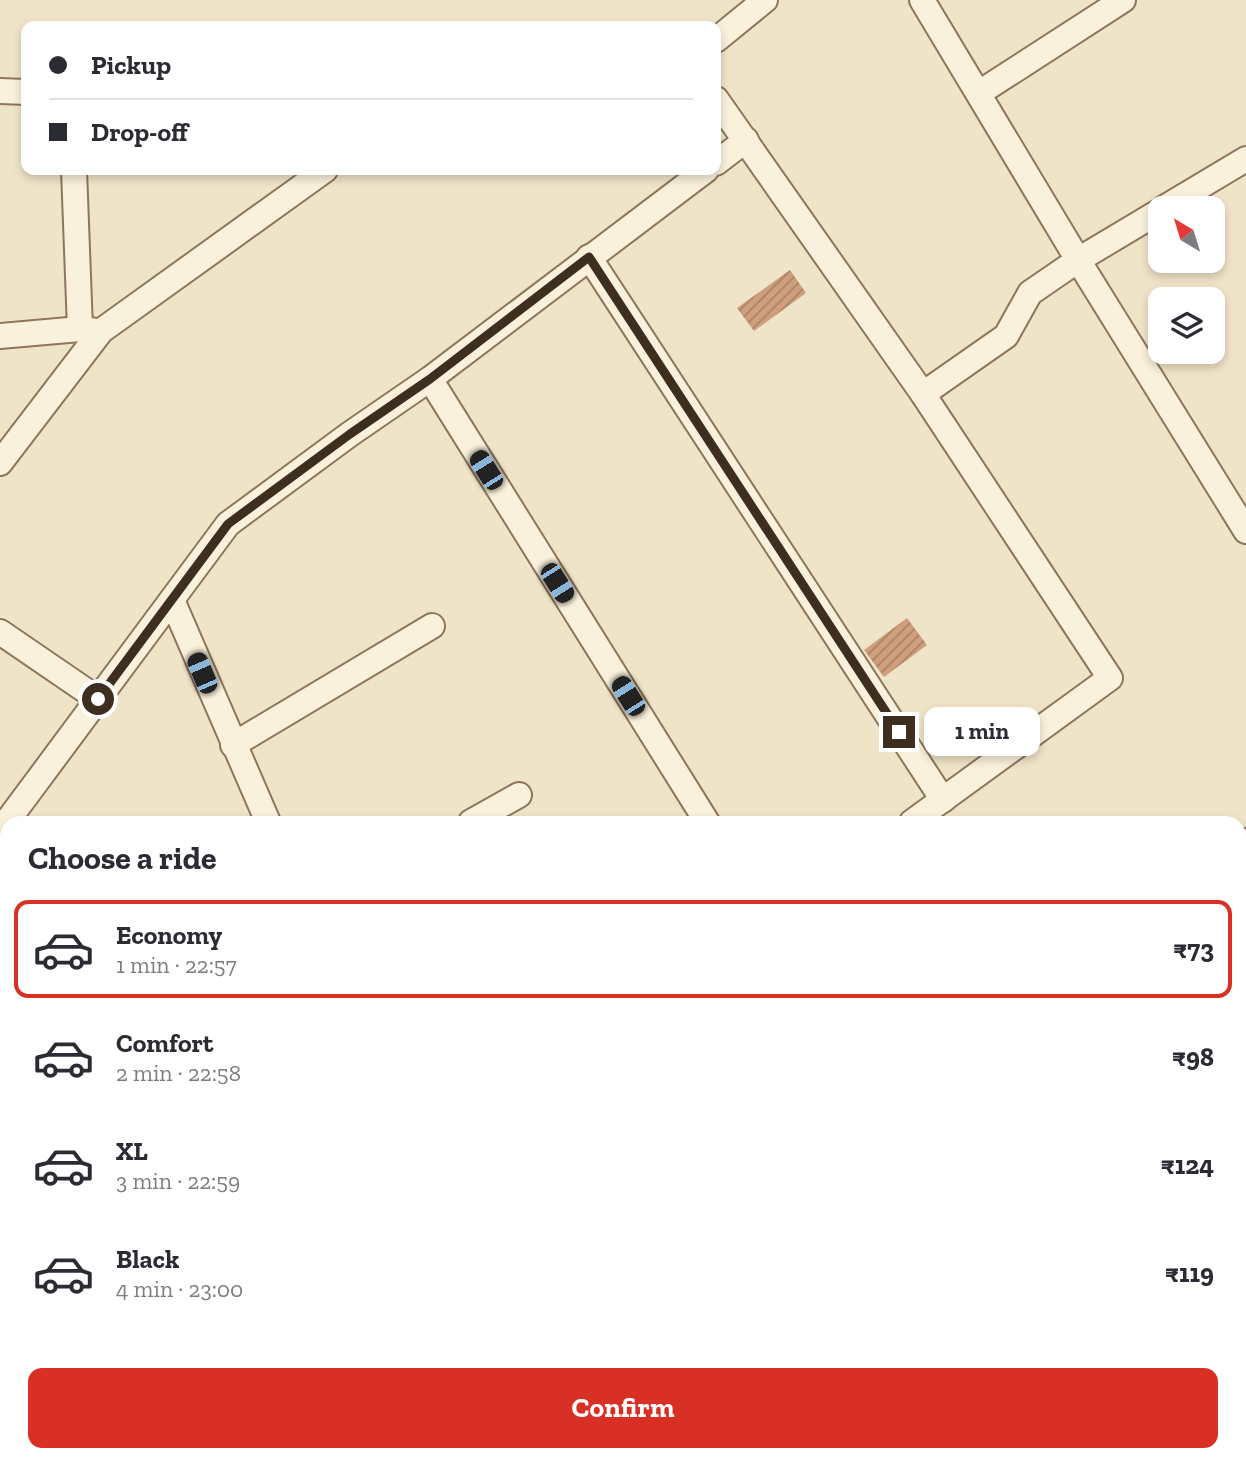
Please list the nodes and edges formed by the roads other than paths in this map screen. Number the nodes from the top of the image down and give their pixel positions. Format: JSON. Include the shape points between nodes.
{"nodes":[{"id":1,"x":765,"y":0,"type":"edge"},
{"id":2,"x":922,"y":0,"type":"edge"},
{"id":3,"x":1123,"y":0,"type":"edge"},
{"id":4,"x":721,"y":36,"type":"edge"},
{"id":5,"x":0,"y":91,"type":"edge"},
{"id":6,"x":21,"y":92,"type":"edge"},
{"id":7,"x":979,"y":93,"type":"junction"},
{"id":8,"x":721,"y":106,"type":"edge"},
{"id":9,"x":746,"y":140,"type":"junction"},
{"id":10,"x":721,"y":159,"type":"edge"},
{"id":11,"x":1246,"y":159,"type":"edge"},
{"id":12,"x":75,"y":175,"type":"edge"},
{"id":13,"x":318,"y":175,"type":"edge"},
{"id":14,"x":699,"y":175,"type":"edge"},
{"id":15,"x":1184,"y":196,"type":"edge"},
{"id":16,"x":1148,"y":218,"type":"edge"},
{"id":17,"x":589,"y":257,"type":"junction"},
{"id":18,"x":1078,"y":260,"type":"junction"},
{"id":19,"x":91,"y":330,"type":"junction"},
{"id":20,"x":0,"y":336,"type":"edge"},
{"id":21,"x":430,"y":379,"type":"junction"},
{"id":22,"x":923,"y":394,"type":"junction"},
{"id":23,"x":0,"y":463,"type":"edge"},
{"id":24,"x":1246,"y":531,"type":"edge"},
{"id":25,"x":172,"y":600,"type":"junction"},
{"id":26,"x":432,"y":626,"type":"dead end"},
{"id":27,"x":0,"y":632,"type":"edge"},
{"id":28,"x":98,"y":699,"type":"junction"},
{"id":29,"x":233,"y":745,"type":"junction"},
{"id":30,"x":520,"y":796,"type":"dead end"},
{"id":31,"x":943,"y":800,"type":"junction"},
{"id":32,"x":25,"y":813,"type":"edge"},
{"id":33,"x":265,"y":816,"type":"edge"},
{"id":34,"x":482,"y":816,"type":"edge"},
{"id":35,"x":703,"y":816,"type":"edge"},
{"id":36,"x":920,"y":816,"type":"edge"}],
"edges":[{"from":1,"to":4,"type":"street"},
{"from":2,"to":7,"type":"street"},
{"from":3,"to":7,"type":"street"},
{"from":5,"to":6,"type":"street"},
{"from":7,"to":18,"type":"street"},
{"from":8,"to":9,"type":"street"},
{"from":9,"to":10,"type":"street"},
{"from":9,"to":22,"type":"street"},
{"from":11,"to":15,"type":"street"},
{"from":12,"to":19,"type":"street"},
{"from":13,"to":19,"type":"street"},
{"from":14,"to":17,"type":"street"},
{"from":16,"to":18,"type":"street"},
{"from":17,"to":21,"type":"street"},
{"from":17,"to":31,"type":"street"},
{"from":18,"to":22,"type":"street","via":[[1027,296],[1001,341]]},
{"from":18,"to":24,"type":"street"},
{"from":19,"to":20,"type":"street"},
{"from":19,"to":23,"type":"street"},
{"from":21,"to":25,"type":"street","via":[[228,524]]},
{"from":21,"to":35,"type":"street"},
{"from":22,"to":31,"type":"street","via":[[1110,678]]},
{"from":25,"to":28,"type":"street"},
{"from":25,"to":29,"type":"street"},
{"from":26,"to":29,"type":"street"},
{"from":27,"to":28,"type":"street"},
{"from":28,"to":32,"type":"street"},
{"from":29,"to":33,"type":"street"},
{"from":30,"to":34,"type":"street"},
{"from":31,"to":36,"type":"street"}]}
